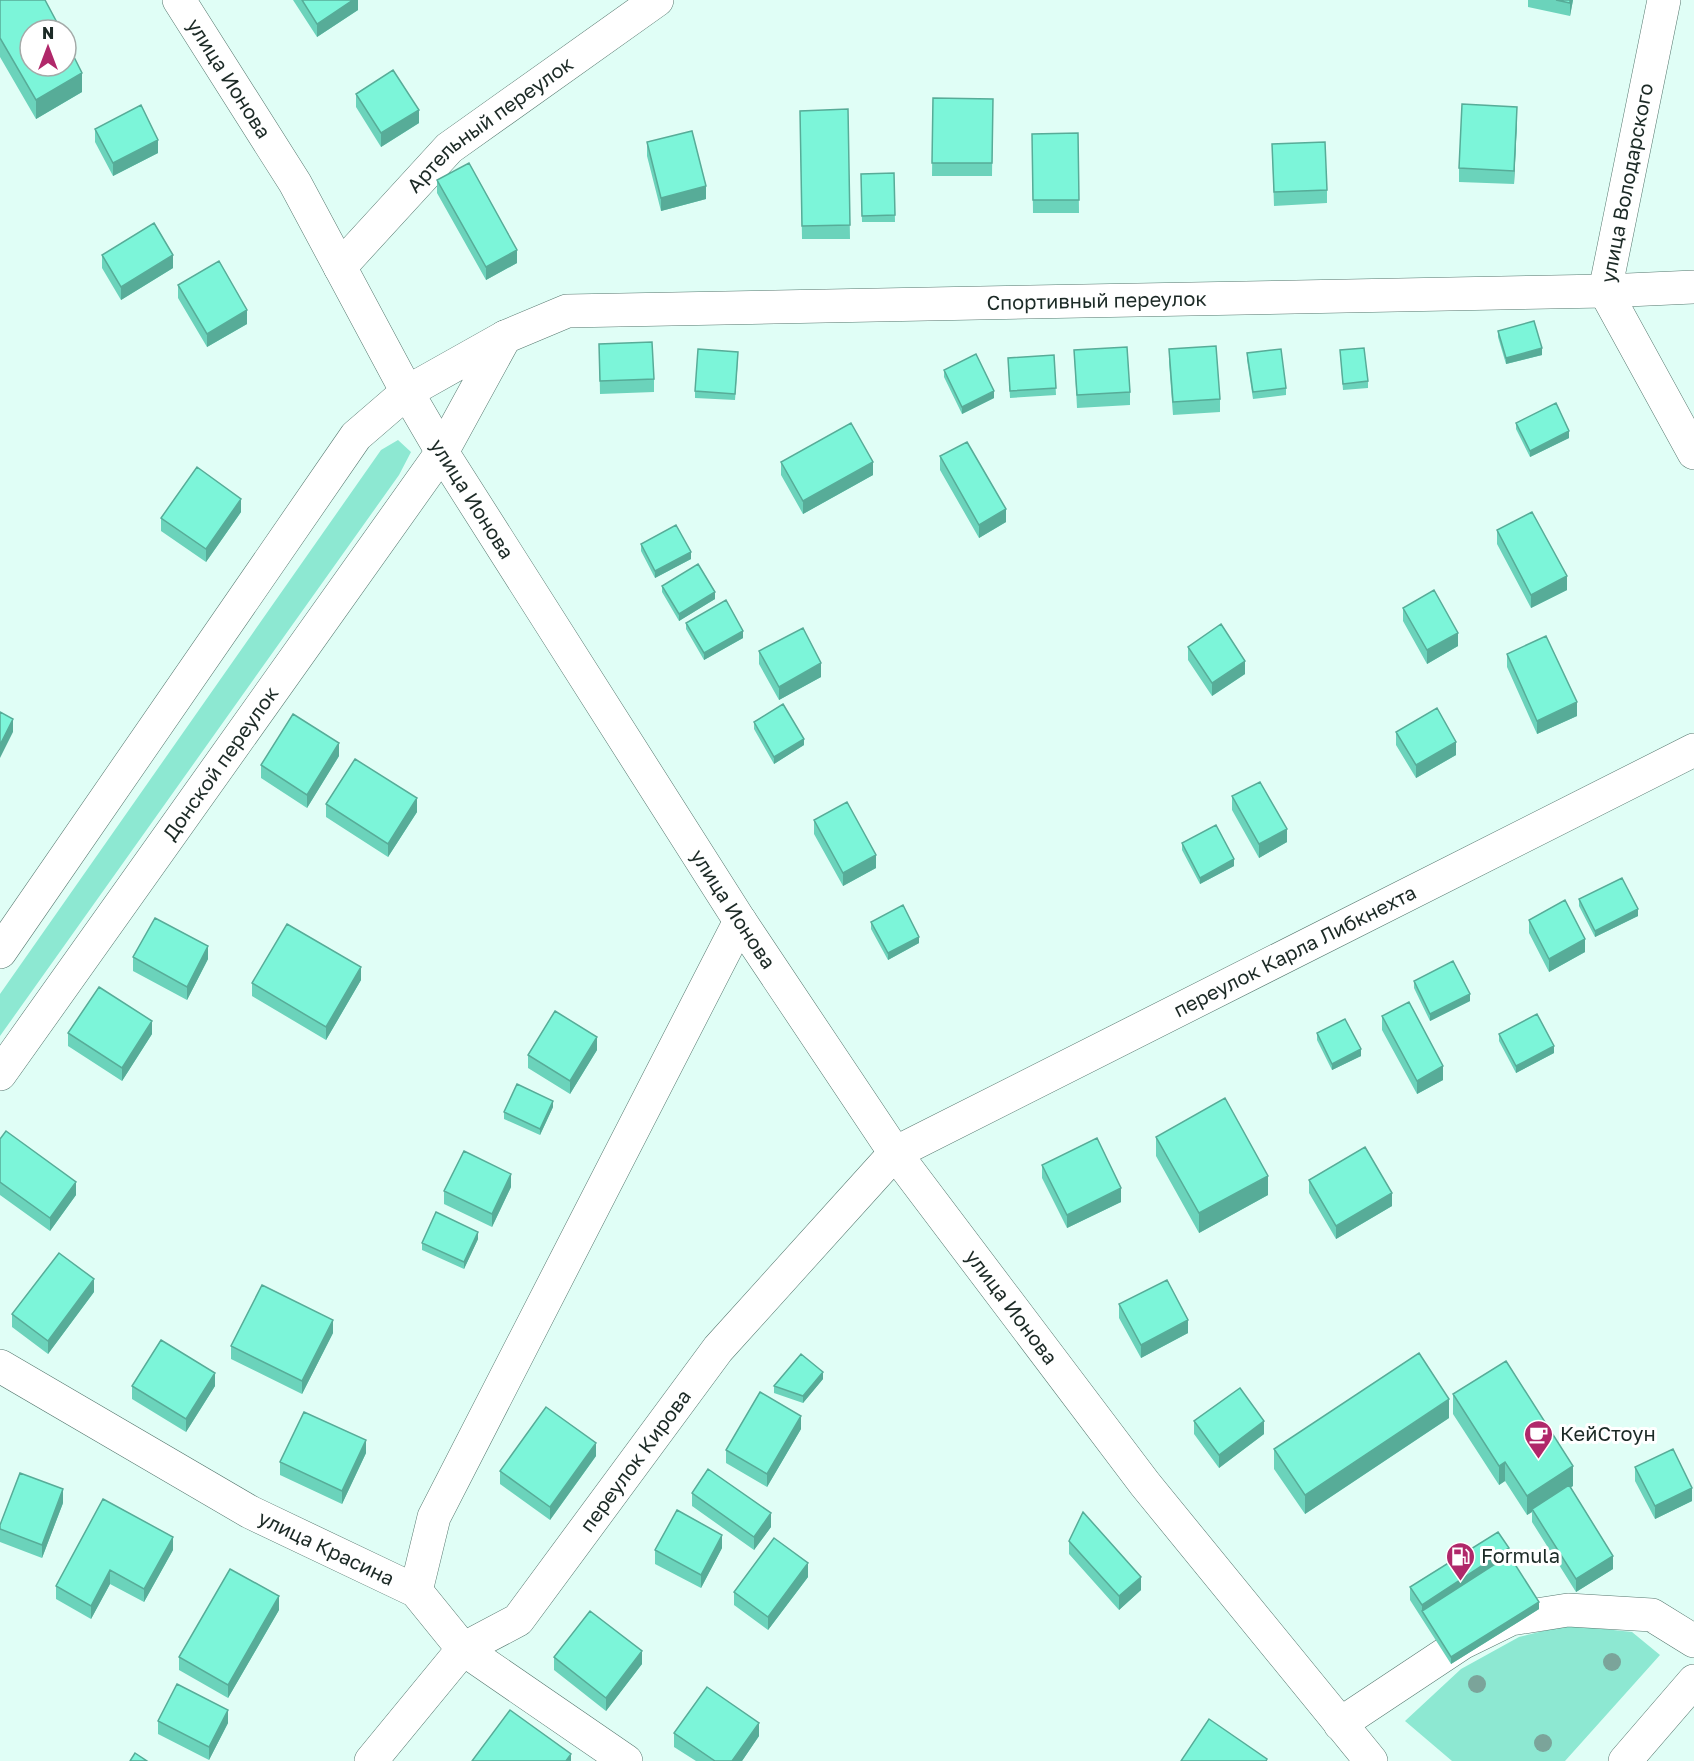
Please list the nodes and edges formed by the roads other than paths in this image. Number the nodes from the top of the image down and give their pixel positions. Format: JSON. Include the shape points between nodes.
{"nodes":[{"id":1,"x":179,"y":0,"type":"edge"},
{"id":2,"x":657,"y":0,"type":"edge"},
{"id":3,"x":1664,"y":0,"type":"edge"},
{"id":4,"x":340,"y":267,"type":"junction"},
{"id":5,"x":1694,"y":287,"type":"edge"},
{"id":6,"x":1605,"y":291,"type":"junction"},
{"id":7,"x":505,"y":337,"type":"junction"},
{"id":8,"x":407,"y":392,"type":"junction"},
{"id":9,"x":442,"y":452,"type":"junction"},
{"id":10,"x":1694,"y":453,"type":"edge"},
{"id":11,"x":1694,"y":750,"type":"edge"},
{"id":12,"x":740,"y":921,"type":"junction"},
{"id":13,"x":0,"y":952,"type":"edge"},
{"id":14,"x":0,"y":1074,"type":"edge"},
{"id":15,"x":895,"y":1153,"type":"junction"},
{"id":16,"x":0,"y":1366,"type":"edge"},
{"id":17,"x":416,"y":1591,"type":"junction"},
{"id":18,"x":1694,"y":1641,"type":"edge"},
{"id":19,"x":463,"y":1649,"type":"junction"},
{"id":20,"x":1694,"y":1681,"type":"edge"},
{"id":21,"x":1340,"y":1724,"type":"junction"},
{"id":22,"x":371,"y":1761,"type":"edge"},
{"id":23,"x":626,"y":1761,"type":"edge"},
{"id":24,"x":1371,"y":1761,"type":"edge"},
{"id":25,"x":1625,"y":1761,"type":"edge"}],
"edges":[{"from":1,"to":4,"type":"street","name":"улица Ионова","via":[[295,183]]},
{"from":2,"to":4,"type":"street","name":"Артельный переулок","via":[[449,148]]},
{"from":3,"to":6,"type":"street","name":"улица Володарского"},
{"from":4,"to":8,"type":"street","name":"улица Ионова"},
{"from":5,"to":6,"type":"street","name":"Спортивный переулок"},
{"from":6,"to":7,"type":"street","name":"Спортивный переулок","via":[[567,311]]},
{"from":6,"to":10,"type":"street","name":"улица Володарского"},
{"from":7,"to":8,"type":"street","name":"Спортивный переулок"},
{"from":7,"to":9,"type":"street"},
{"from":8,"to":9,"type":"street","name":"улица Ионова"},
{"from":8,"to":13,"type":"street","via":[[356,436]]},
{"from":9,"to":12,"type":"street","name":"улица Ионова"},
{"from":9,"to":14,"type":"street","name":"Донской переулок"},
{"from":11,"to":15,"type":"street","name":"переулок Карла Либкнехта"},
{"from":12,"to":15,"type":"street","name":"улица Ионова"},
{"from":12,"to":17,"type":"street","via":[[434,1517]]},
{"from":15,"to":19,"type":"street","name":"переулок Кирова","via":[[718,1349],[518,1620]]},
{"from":15,"to":21,"type":"street","name":"улица Ионова","via":[[1144,1484]]},
{"from":16,"to":17,"type":"street","name":"улица Красина","via":[[250,1512]]},
{"from":17,"to":19,"type":"street","name":"улица Красина"},
{"from":18,"to":21,"type":"street","via":[[1652,1615],[1568,1610],[1510,1619],[1462,1643]]},
{"from":19,"to":22,"type":"street","name":"переулок Кирова"},
{"from":19,"to":23,"type":"street","name":"улица Красина"},
{"from":20,"to":25,"type":"street"},
{"from":21,"to":24,"type":"street","name":"улица Ионова"}]}
